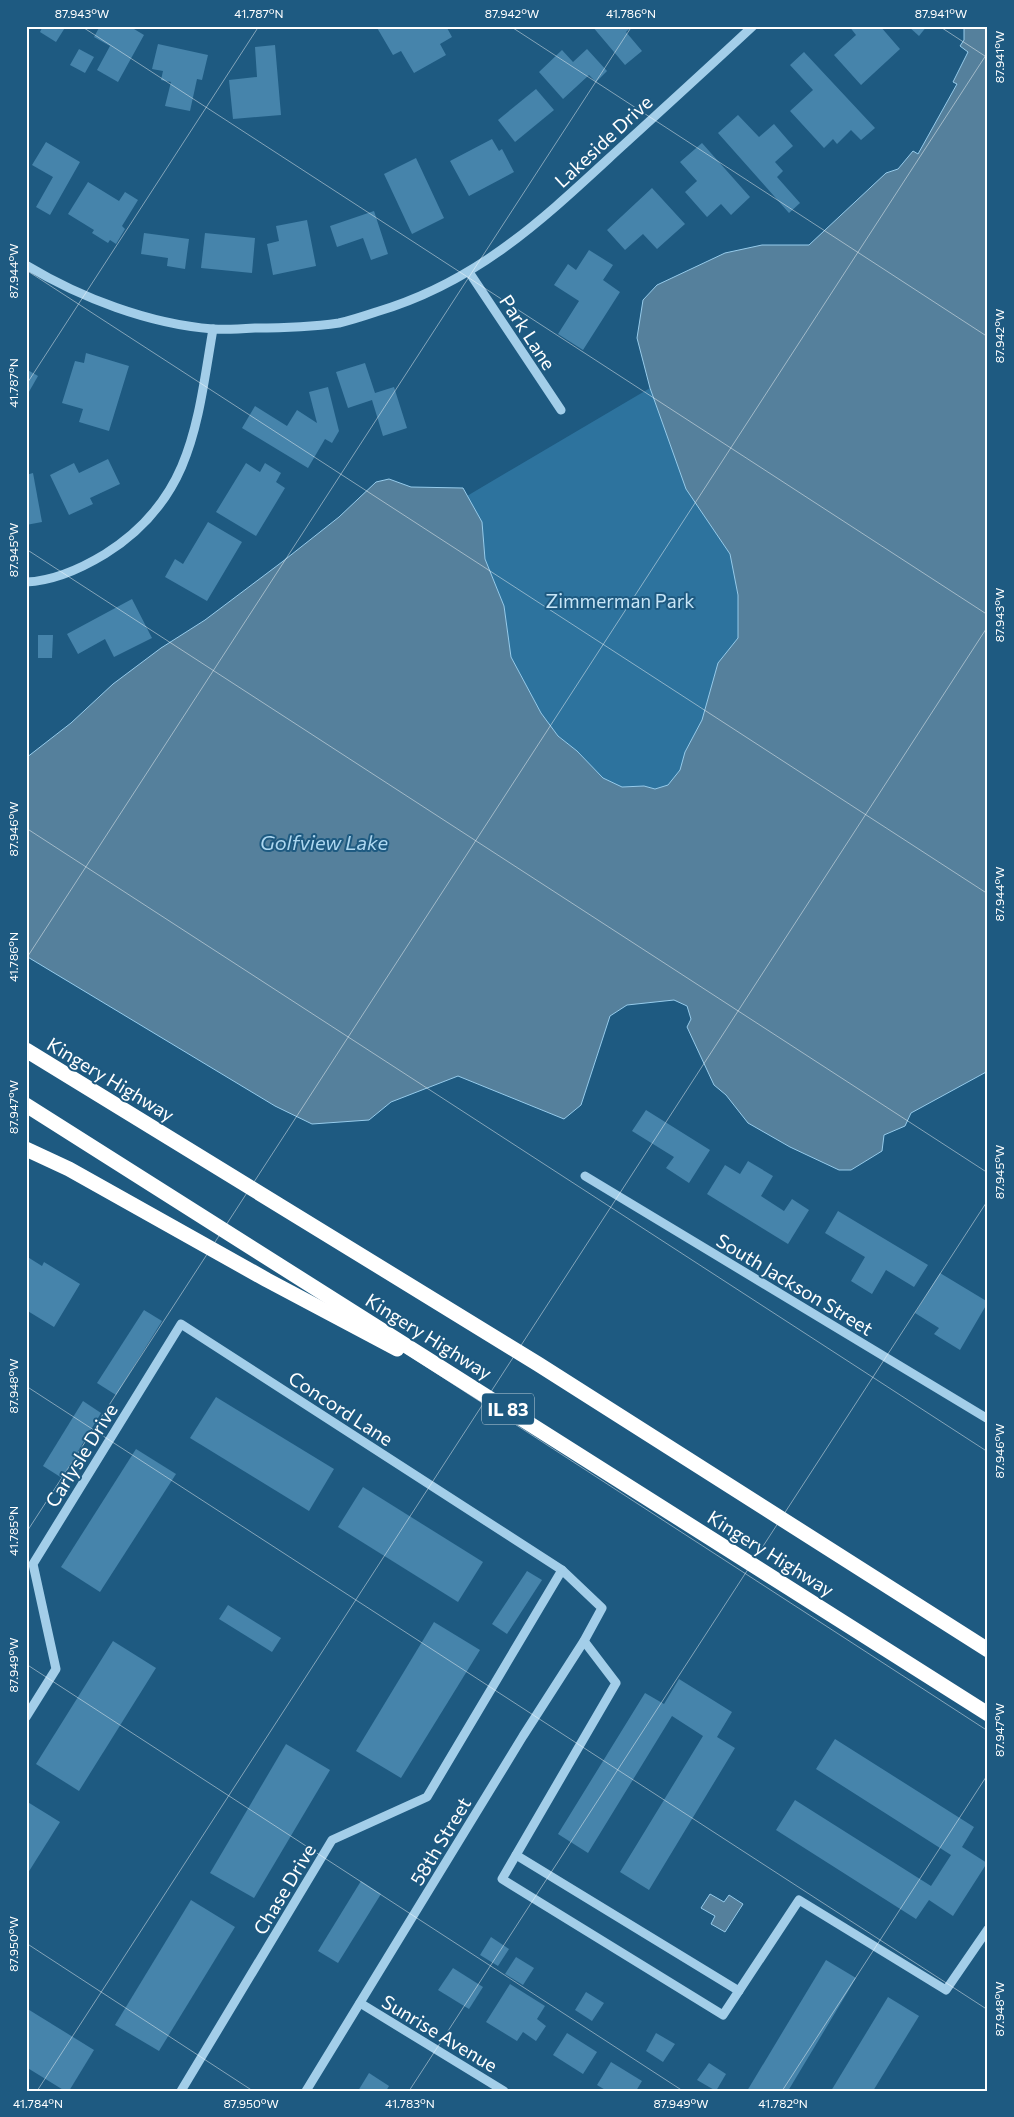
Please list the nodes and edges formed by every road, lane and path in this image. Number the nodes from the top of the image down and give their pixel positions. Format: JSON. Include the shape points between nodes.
{"nodes":[{"id":1,"x":754,"y":26,"type":"edge"},
{"id":2,"x":26,"y":265,"type":"edge"},
{"id":3,"x":469,"y":272,"type":"junction"},
{"id":4,"x":213,"y":329,"type":"junction"},
{"id":5,"x":561,"y":410,"type":"dead end"},
{"id":6,"x":26,"y":582,"type":"edge"},
{"id":7,"x":26,"y":1050,"type":"edge"},
{"id":8,"x":26,"y":1105,"type":"edge"},
{"id":9,"x":26,"y":1149,"type":"edge"},
{"id":10,"x":585,"y":1176,"type":"dead end"},
{"id":11,"x":132,"y":1403,"type":"joint"},
{"id":12,"x":510,"y":1410,"type":"junction"},
{"id":13,"x":988,"y":1419,"type":"edge"},
{"id":14,"x":562,"y":1570,"type":"junction"},
{"id":15,"x":584,"y":1641,"type":"junction"},
{"id":16,"x":988,"y":1650,"type":"edge"},
{"id":17,"x":988,"y":1714,"type":"edge"},
{"id":18,"x":26,"y":1717,"type":"edge"},
{"id":19,"x":516,"y":1855,"type":"junction"},
{"id":20,"x":988,"y":1929,"type":"edge"},
{"id":21,"x":739,"y":1991,"type":"junction"},
{"id":22,"x":360,"y":2003,"type":"junction"},
{"id":23,"x":181,"y":2091,"type":"edge"},
{"id":24,"x":306,"y":2091,"type":"edge"},
{"id":25,"x":504,"y":2091,"type":"edge"}],
"edges":[{"from":1,"to":3,"type":"street","name":"Lakeside Drive","via":[[549,214]]},
{"from":2,"to":4,"type":"street","name":"Lakeside Drive","via":[[90,298],[123,310],[158,320]]},
{"from":3,"to":4,"type":"street","name":"Lakeside Drive","via":[[408,301],[341,322],[298,328]]},
{"from":3,"to":5,"type":"street","name":"Park Lane"},
{"from":4,"to":6,"type":"street","via":[[191,445],[166,498],[145,523],[95,560],[40,582]]},
{"from":7,"to":16,"type":"highway","name":"Kingery Highway","number":"IL 83","via":[[538,1364]]},
{"from":8,"to":12,"type":"highway","name":"Kingery Highway","number":"IL 83"},
{"from":9,"to":12,"type":"highway","via":[[69,1169]]},
{"from":10,"to":13,"type":"street","name":"South Jackson Street"},
{"from":11,"to":14,"type":"street","name":"Concord Lane","via":[[181,1324]]},
{"from":11,"to":18,"type":"street","name":"Carlysle Drive","via":[[33,1564],[56,1669]]},
{"from":12,"to":17,"type":"highway","name":"Kingery Highway","number":"IL 83"},
{"from":14,"to":15,"type":"street","name":"58th Street","via":[[602,1608]]},
{"from":14,"to":23,"type":"street","name":"Chase Drive","via":[[427,1797],[332,1840]]},
{"from":15,"to":19,"type":"street","via":[[616,1683]]},
{"from":15,"to":22,"type":"street","name":"58th Street"},
{"from":19,"to":21,"type":"street"},
{"from":19,"to":21,"type":"street","via":[[502,1879],[723,2015]]},
{"from":20,"to":21,"type":"street","via":[[946,1990],[799,1900]]},
{"from":22,"to":24,"type":"street","name":"58th Street"},
{"from":22,"to":25,"type":"street","name":"Sunrise Avenue"}]}
